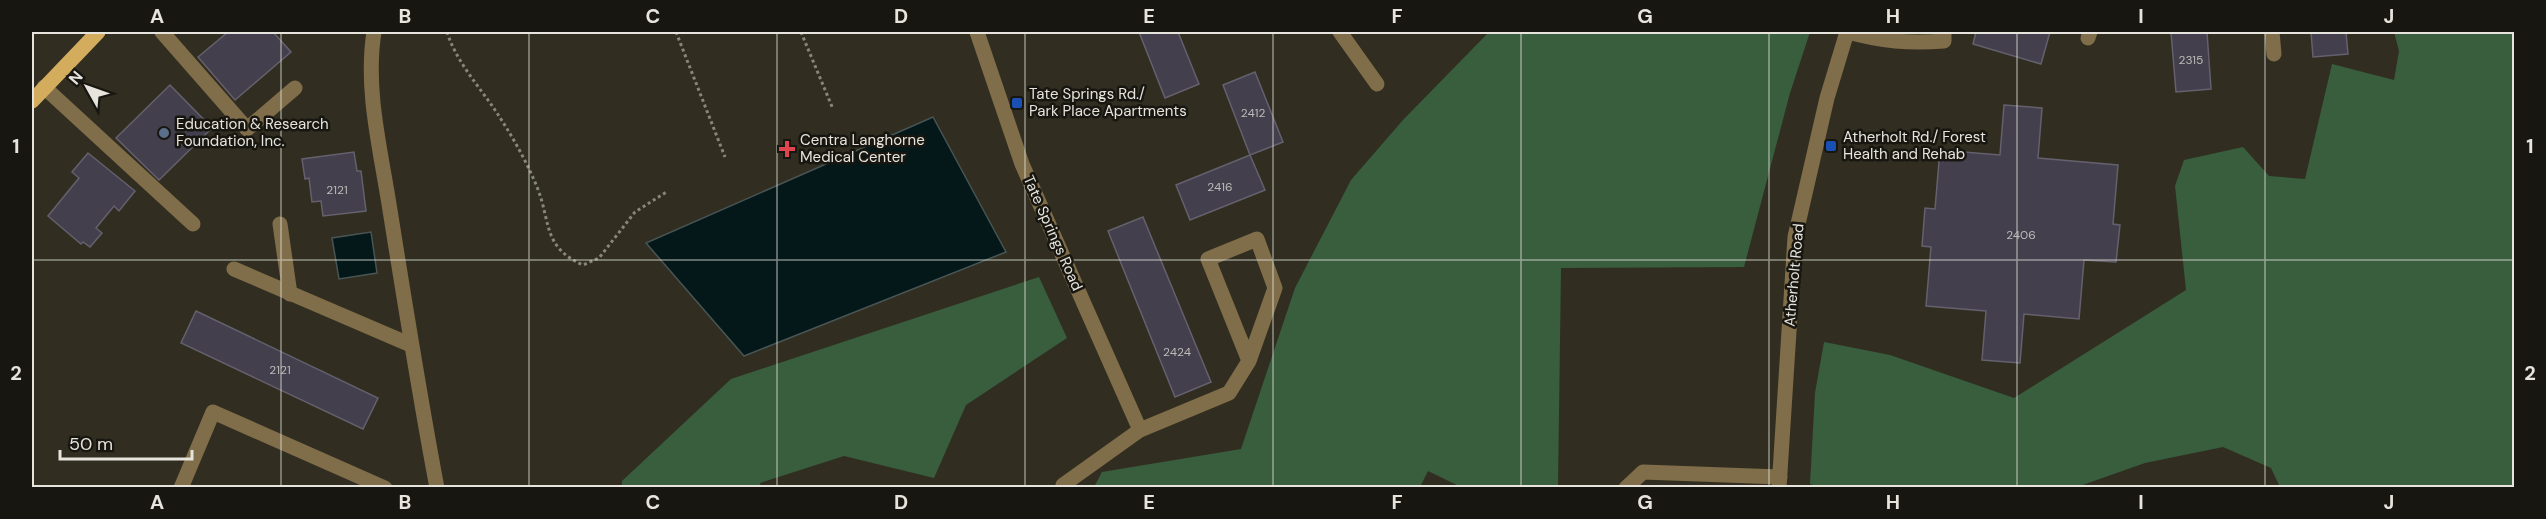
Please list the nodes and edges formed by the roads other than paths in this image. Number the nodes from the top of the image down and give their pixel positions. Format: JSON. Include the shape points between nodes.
{"nodes":[{"id":1,"x":98,"y":32,"type":"edge"},
{"id":2,"x":162,"y":32,"type":"edge"},
{"id":3,"x":374,"y":32,"type":"edge"},
{"id":4,"x":976,"y":32,"type":"edge"},
{"id":5,"x":1340,"y":32,"type":"edge"},
{"id":6,"x":1847,"y":32,"type":"edge"},
{"id":7,"x":1944,"y":32,"type":"edge"},
{"id":8,"x":2272,"y":32,"type":"edge"},
{"id":9,"x":2274,"y":54,"type":"dead end"},
{"id":10,"x":1377,"y":84,"type":"dead end"},
{"id":11,"x":44,"y":87,"type":"junction"},
{"id":12,"x":295,"y":88,"type":"dead end"},
{"id":13,"x":32,"y":101,"type":"edge"},
{"id":14,"x":193,"y":224,"type":"dead end"},
{"id":15,"x":280,"y":224,"type":"dead end"},
{"id":16,"x":234,"y":269,"type":"dead end"},
{"id":17,"x":290,"y":294,"type":"junction"},
{"id":18,"x":411,"y":345,"type":"junction"},
{"id":19,"x":1250,"y":361,"type":"junction"},
{"id":20,"x":1140,"y":430,"type":"junction"},
{"id":21,"x":1779,"y":482,"type":"edge"},
{"id":22,"x":181,"y":488,"type":"edge"},
{"id":23,"x":385,"y":488,"type":"edge"},
{"id":24,"x":437,"y":488,"type":"edge"},
{"id":25,"x":1063,"y":488,"type":"edge"},
{"id":26,"x":1626,"y":488,"type":"edge"}],
"edges":[{"from":1,"to":11,"type":"main road"},
{"from":2,"to":12,"type":"street","via":[[247,129]]},
{"from":3,"to":18,"type":"street","via":[[369,61],[373,102]]},
{"from":4,"to":20,"type":"street","name":"Tate Springs Road","via":[[1022,164]]},
{"from":5,"to":10,"type":"street"},
{"from":6,"to":7,"type":"street","via":[[1909,44],[1944,41]]},
{"from":6,"to":21,"type":"street","name":"Atherholt Road","via":[[1827,98],[1795,237]]},
{"from":8,"to":9,"type":"street"},
{"from":11,"to":13,"type":"main road"},
{"from":11,"to":14,"type":"street"},
{"from":15,"to":17,"type":"street"},
{"from":16,"to":17,"type":"street"},
{"from":17,"to":18,"type":"street"},
{"from":18,"to":24,"type":"street"},
{"from":19,"to":19,"type":"street","via":[[1275,288],[1257,239],[1208,259]]},
{"from":19,"to":20,"type":"street","via":[[1229,393]]},
{"from":20,"to":25,"type":"street"},
{"from":21,"to":26,"type":"street","via":[[1643,472]]},
{"from":22,"to":23,"type":"street","via":[[213,412]]}]}
